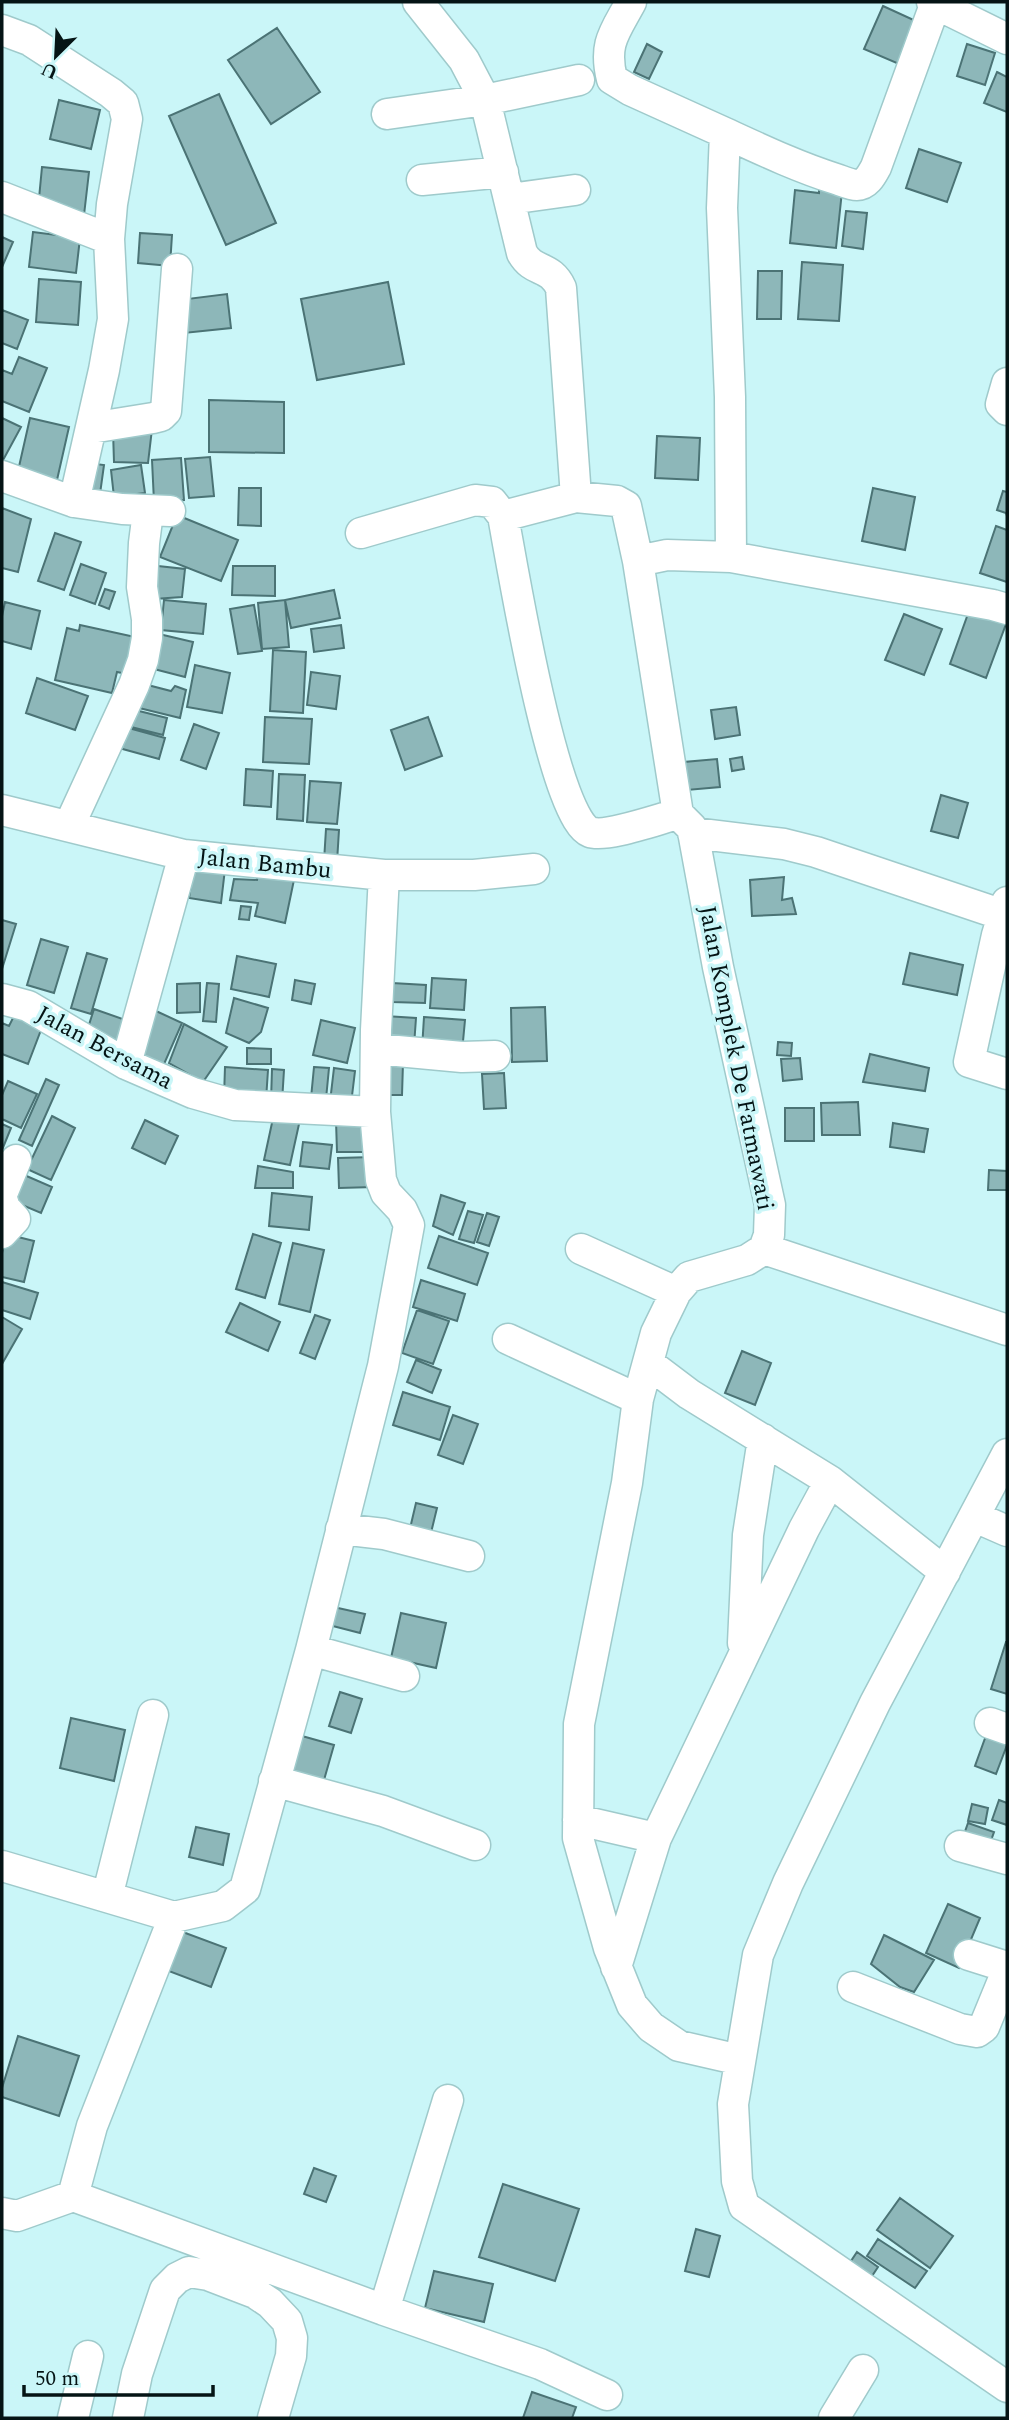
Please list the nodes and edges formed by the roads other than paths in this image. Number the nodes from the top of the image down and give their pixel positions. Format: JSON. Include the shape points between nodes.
{"nodes":[{"id":1,"x":418,"y":2,"type":"edge"},
{"id":2,"x":631,"y":2,"type":"edge"},
{"id":3,"x":934,"y":2,"type":"edge"},
{"id":4,"x":2,"y":30,"type":"edge"},
{"id":5,"x":1007,"y":39,"type":"edge"},
{"id":6,"x":579,"y":80,"type":"dead end"},
{"id":7,"x":485,"y":100,"type":"junction"},
{"id":8,"x":387,"y":114,"type":"dead end"},
{"id":9,"x":725,"y":133,"type":"junction"},
{"id":10,"x":422,"y":180,"type":"dead end"},
{"id":11,"x":506,"y":186,"type":"junction"},
{"id":12,"x":575,"y":190,"type":"dead end"},
{"id":13,"x":2,"y":197,"type":"edge"},
{"id":14,"x":109,"y":239,"type":"junction"},
{"id":15,"x":177,"y":270,"type":"dead end"},
{"id":16,"x":1007,"y":383,"type":"edge"},
{"id":17,"x":1007,"y":410,"type":"edge"},
{"id":18,"x":91,"y":428,"type":"junction"},
{"id":19,"x":2,"y":476,"type":"edge"},
{"id":20,"x":576,"y":497,"type":"junction"},
{"id":21,"x":74,"y":502,"type":"junction"},
{"id":22,"x":503,"y":516,"type":"junction"},
{"id":23,"x":361,"y":533,"type":"dead end"},
{"id":24,"x":731,"y":557,"type":"junction"},
{"id":25,"x":638,"y":561,"type":"junction"},
{"id":26,"x":1007,"y":609,"type":"edge"},
{"id":27,"x":2,"y":810,"type":"edge"},
{"id":28,"x":686,"y":824,"type":"junction"},
{"id":29,"x":69,"y":826,"type":"junction"},
{"id":30,"x":184,"y":855,"type":"junction"},
{"id":31,"x":534,"y":869,"type":"dead end"},
{"id":32,"x":384,"y":875,"type":"junction"},
{"id":33,"x":1005,"y":908,"type":"edge"},
{"id":34,"x":2,"y":999,"type":"edge"},
{"id":35,"x":376,"y":1049,"type":"junction"},
{"id":36,"x":495,"y":1056,"type":"dead end"},
{"id":37,"x":126,"y":1064,"type":"junction"},
{"id":38,"x":1007,"y":1074,"type":"edge"},
{"id":39,"x":375,"y":1112,"type":"junction"},
{"id":40,"x":16,"y":1160,"type":"dead end"},
{"id":41,"x":2,"y":1196,"type":"edge"},
{"id":42,"x":2,"y":1233,"type":"edge"},
{"id":43,"x":581,"y":1248,"type":"dead end"},
{"id":44,"x":764,"y":1249,"type":"junction"},
{"id":45,"x":676,"y":1292,"type":"junction"},
{"id":46,"x":1007,"y":1330,"type":"edge"},
{"id":47,"x":508,"y":1339,"type":"dead end"},
{"id":48,"x":648,"y":1363,"type":"junction"},
{"id":49,"x":638,"y":1399,"type":"junction"},
{"id":50,"x":763,"y":1439,"type":"junction"},
{"id":51,"x":1007,"y":1454,"type":"edge"},
{"id":52,"x":830,"y":1481,"type":"junction"},
{"id":53,"x":975,"y":1517,"type":"junction"},
{"id":54,"x":341,"y":1529,"type":"junction"},
{"id":55,"x":1007,"y":1531,"type":"edge"},
{"id":56,"x":469,"y":1556,"type":"dead end"},
{"id":57,"x":946,"y":1572,"type":"junction"},
{"id":58,"x":311,"y":1650,"type":"junction"},
{"id":59,"x":743,"y":1657,"type":"junction"},
{"id":60,"x":404,"y":1676,"type":"dead end"},
{"id":61,"x":153,"y":1715,"type":"dead end"},
{"id":62,"x":274,"y":1781,"type":"junction"},
{"id":63,"x":578,"y":1820,"type":"junction"},
{"id":64,"x":656,"y":1838,"type":"junction"},
{"id":65,"x":475,"y":1845,"type":"dead end"},
{"id":66,"x":960,"y":1846,"type":"dead end"},
{"id":67,"x":1007,"y":1860,"type":"edge"},
{"id":68,"x":2,"y":1866,"type":"edge"},
{"id":69,"x":107,"y":1897,"type":"junction"},
{"id":70,"x":174,"y":1917,"type":"junction"},
{"id":71,"x":969,"y":1955,"type":"dead end"},
{"id":72,"x":616,"y":1966,"type":"junction"},
{"id":73,"x":1007,"y":1969,"type":"edge"},
{"id":74,"x":853,"y":1987,"type":"dead end"},
{"id":75,"x":740,"y":2060,"type":"junction"},
{"id":76,"x":448,"y":2100,"type":"dead end"},
{"id":77,"x":73,"y":2196,"type":"junction"},
{"id":78,"x":2,"y":2213,"type":"edge"},
{"id":79,"x":384,"y":2310,"type":"junction"},
{"id":80,"x":88,"y":2356,"type":"dead end"},
{"id":81,"x":863,"y":2370,"type":"dead end"},
{"id":82,"x":1007,"y":2387,"type":"edge"},
{"id":83,"x":607,"y":2395,"type":"dead end"},
{"id":84,"x":73,"y":2418,"type":"edge"},
{"id":85,"x":128,"y":2418,"type":"edge"},
{"id":86,"x":273,"y":2418,"type":"edge"},
{"id":87,"x":834,"y":2418,"type":"edge"}],
"edges":[{"from":1,"to":7,"type":"street","via":[[464,60]]},
{"from":2,"to":9,"type":"street","via":[[608,46],[612,79]]},
{"from":3,"to":5,"type":"street"},
{"from":3,"to":9,"type":"street","via":[[876,167],[863,183],[850,184],[810,171]]},
{"from":4,"to":14,"type":"street","via":[[66,62],[123,103],[127,119]]},
{"from":6,"to":7,"type":"street"},
{"from":7,"to":8,"type":"street"},
{"from":7,"to":11,"type":"street"},
{"from":9,"to":24,"type":"street","via":[[722,208]]},
{"from":10,"to":11,"type":"street"},
{"from":11,"to":12,"type":"street"},
{"from":11,"to":20,"type":"street","via":[[526,261],[555,275],[561,288]]},
{"from":13,"to":14,"type":"street"},
{"from":14,"to":18,"type":"street","via":[[113,319]]},
{"from":15,"to":18,"type":"street","via":[[166,411],[153,418]]},
{"from":16,"to":17,"type":"street","via":[[1001,404]]},
{"from":18,"to":21,"type":"street"},
{"from":19,"to":21,"type":"street"},
{"from":20,"to":22,"type":"street"},
{"from":20,"to":25,"type":"street","name":"Jalan Komplek De Fatmawati","via":[[624,504]]},
{"from":21,"to":29,"type":"street","via":[[159,512],[144,543],[147,638],[143,660]]},
{"from":22,"to":23,"type":"street","via":[[492,502],[475,500]]},
{"from":22,"to":28,"type":"street","via":[[537,696],[577,821],[601,834]]},
{"from":24,"to":25,"type":"street","via":[[667,555]]},
{"from":24,"to":26,"type":"street"},
{"from":25,"to":28,"type":"street","name":"Jalan Komplek De Fatmawati"},
{"from":27,"to":29,"type":"street","name":"Jalan Bambu"},
{"from":28,"to":33,"type":"street","via":[[816,852]]},
{"from":28,"to":44,"type":"street","name":"Jalan Komplek De Fatmawati","via":[[770,1205]]},
{"from":29,"to":30,"type":"street","name":"Jalan Bambu"},
{"from":30,"to":32,"type":"street","name":"Jalan Bambu"},
{"from":30,"to":37,"type":"street"},
{"from":31,"to":32,"type":"street","name":"Jalan Bambu","via":[[474,875]]},
{"from":32,"to":35,"type":"street"},
{"from":33,"to":38,"type":"street","via":[[969,1062]]},
{"from":34,"to":37,"type":"street","name":"Jalan Bersama","via":[[29,1006]]},
{"from":35,"to":36,"type":"street"},
{"from":35,"to":39,"type":"street"},
{"from":37,"to":39,"type":"street","name":"Jalan Bersama","via":[[192,1093],[235,1105]]},
{"from":39,"to":54,"type":"street","via":[[381,1180],[409,1225],[383,1366]]},
{"from":40,"to":41,"type":"street"},
{"from":41,"to":42,"type":"street","via":[[15,1219]]},
{"from":43,"to":45,"type":"street"},
{"from":44,"to":45,"type":"street","via":[[747,1260],[690,1278]]},
{"from":44,"to":46,"type":"street"},
{"from":45,"to":48,"type":"street","via":[[656,1333]]},
{"from":47,"to":49,"type":"street"},
{"from":48,"to":49,"type":"street"},
{"from":48,"to":50,"type":"street"},
{"from":49,"to":63,"type":"street","via":[[579,1724]]},
{"from":50,"to":52,"type":"street"},
{"from":50,"to":59,"type":"street","via":[[748,1535]]},
{"from":51,"to":53,"type":"street"},
{"from":52,"to":57,"type":"street"},
{"from":52,"to":59,"type":"street"},
{"from":53,"to":55,"type":"street"},
{"from":53,"to":57,"type":"street"},
{"from":54,"to":56,"type":"street","via":[[384,1534]]},
{"from":54,"to":58,"type":"street"},
{"from":57,"to":75,"type":"street","via":[[874,1703],[788,1883],[758,1955]]},
{"from":58,"to":60,"type":"street"},
{"from":58,"to":62,"type":"street"},
{"from":59,"to":64,"type":"street"},
{"from":61,"to":69,"type":"street"},
{"from":62,"to":65,"type":"street","via":[[371,1807]]},
{"from":62,"to":70,"type":"street","via":[[245,1889],[222,1906]]},
{"from":63,"to":64,"type":"street"},
{"from":63,"to":72,"type":"street","via":[[592,1892]]},
{"from":64,"to":72,"type":"street"},
{"from":66,"to":67,"type":"street"},
{"from":68,"to":69,"type":"street"},
{"from":69,"to":70,"type":"street"},
{"from":70,"to":77,"type":"street","via":[[92,2126]]},
{"from":71,"to":73,"type":"street"},
{"from":72,"to":75,"type":"street","via":[[632,2005],[651,2027],[678,2046]]},
{"from":73,"to":74,"type":"street","via":[[984,2027],[977,2032]]},
{"from":75,"to":82,"type":"street","via":[[733,2104],[737,2181],[744,2206]]},
{"from":76,"to":79,"type":"street"},
{"from":77,"to":78,"type":"street","via":[[17,2216]]},
{"from":77,"to":79,"type":"street"},
{"from":79,"to":83,"type":"street","via":[[540,2364]]},
{"from":80,"to":84,"type":"street"},
{"from":81,"to":87,"type":"street"},
{"from":85,"to":86,"type":"street","via":[[137,2374],[165,2290],[189,2272],[255,2293],[287,2322],[291,2356]]}]}
